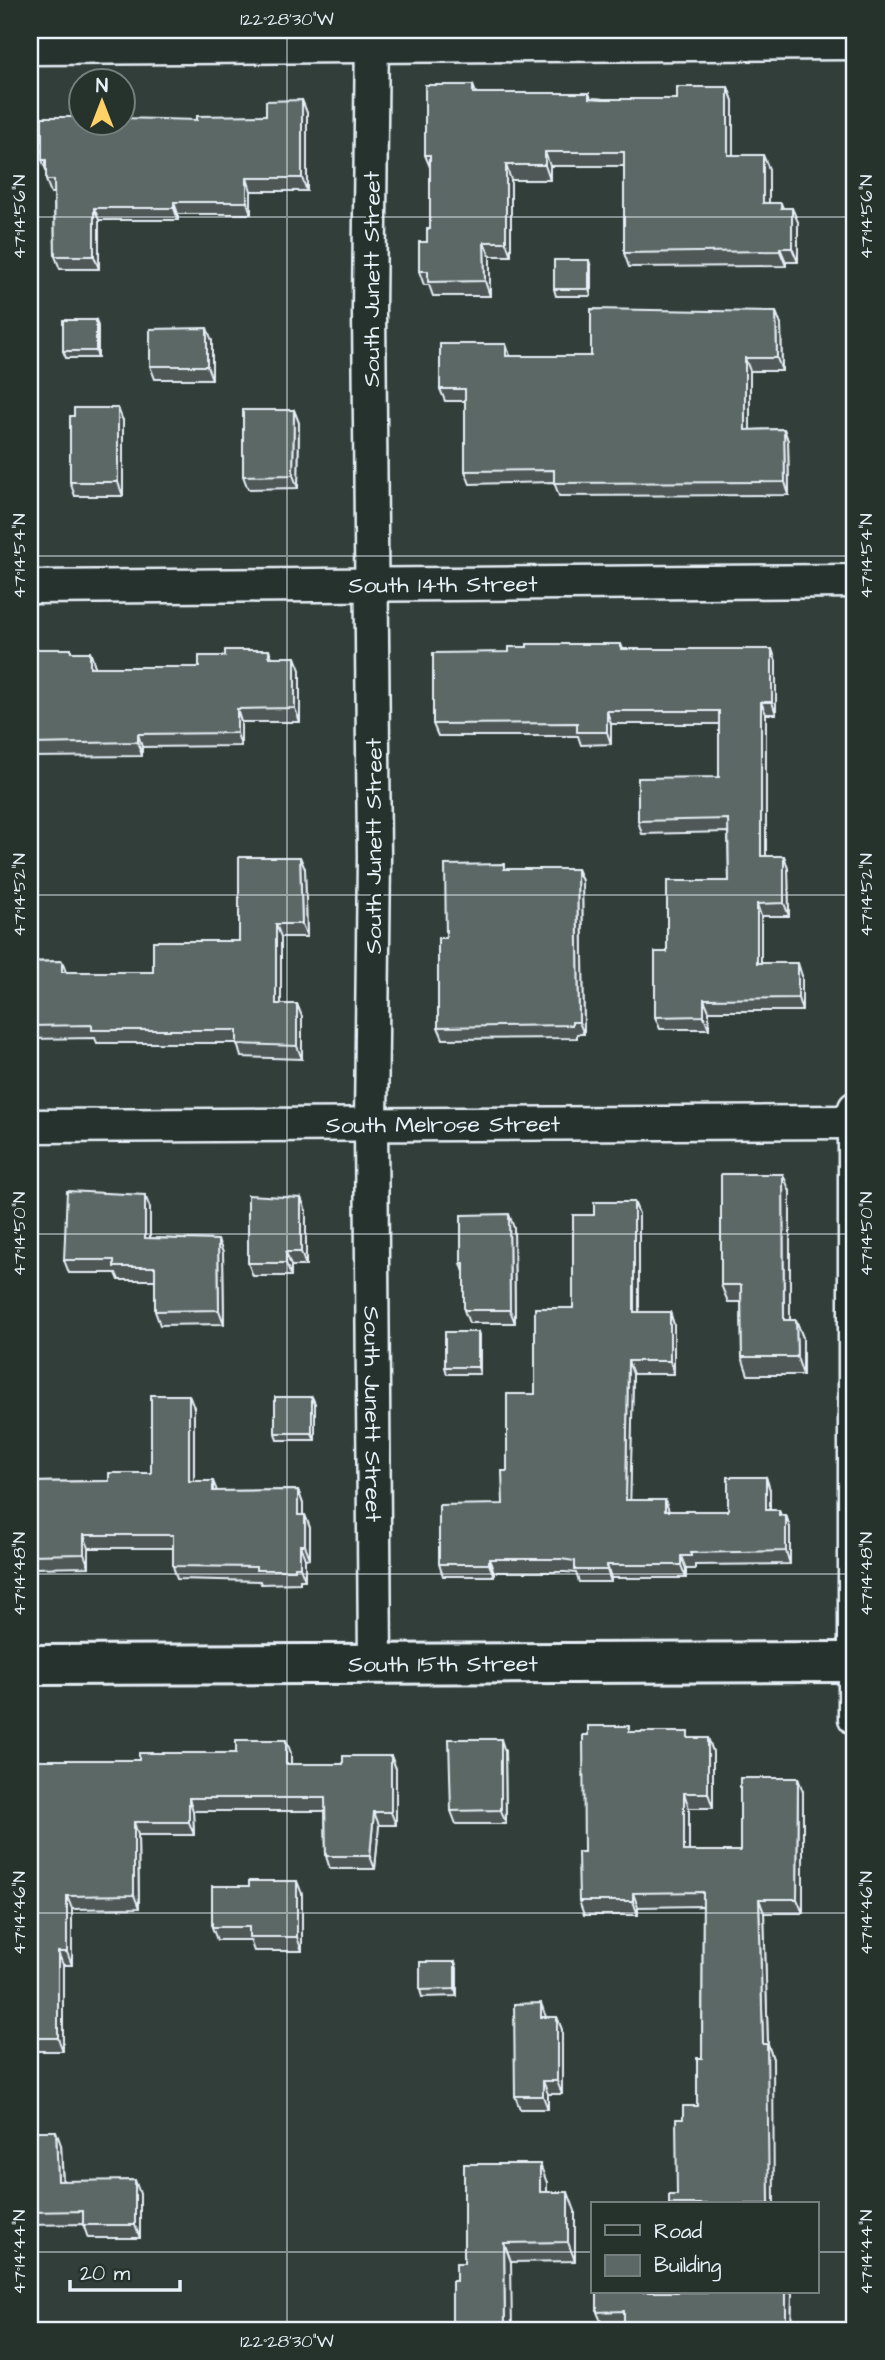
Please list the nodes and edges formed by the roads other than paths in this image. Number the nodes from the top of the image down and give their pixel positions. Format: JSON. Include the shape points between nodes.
{"nodes":[{"id":1,"x":372,"y":38,"type":"edge"},
{"id":2,"x":855,"y":43,"type":"edge"},
{"id":3,"x":30,"y":48,"type":"edge"},
{"id":4,"x":855,"y":581,"type":"edge"},
{"id":5,"x":373,"y":585,"type":"junction"},
{"id":6,"x":30,"y":587,"type":"edge"},
{"id":7,"x":855,"y":1108,"type":"edge"},
{"id":8,"x":855,"y":1122,"type":"edge"},
{"id":9,"x":371,"y":1124,"type":"junction"},
{"id":10,"x":30,"y":1126,"type":"edge"},
{"id":11,"x":855,"y":1662,"type":"edge"},
{"id":12,"x":375,"y":1663,"type":"junction"},
{"id":13,"x":30,"y":1665,"type":"edge"},
{"id":14,"x":855,"y":1718,"type":"edge"}],
"edges":[{"from":1,"to":2,"type":"street"},
{"from":1,"to":3,"type":"street"},
{"from":1,"to":5,"type":"street","name":"South Junett Street","via":[[369,312]]},
{"from":4,"to":5,"type":"street","name":"South 14th Street"},
{"from":5,"to":6,"type":"street","name":"South 14th Street"},
{"from":5,"to":9,"type":"street","name":"South Junett Street"},
{"from":7,"to":8,"type":"street"},
{"from":8,"to":9,"type":"street","name":"South Melrose Street"},
{"from":8,"to":11,"type":"street"},
{"from":9,"to":10,"type":"street","name":"South Melrose Street"},
{"from":9,"to":12,"type":"street","name":"South Junett Street"},
{"from":11,"to":12,"type":"street","name":"South 15th Street"},
{"from":11,"to":14,"type":"street"},
{"from":12,"to":13,"type":"street","name":"South 15th Street"}]}
